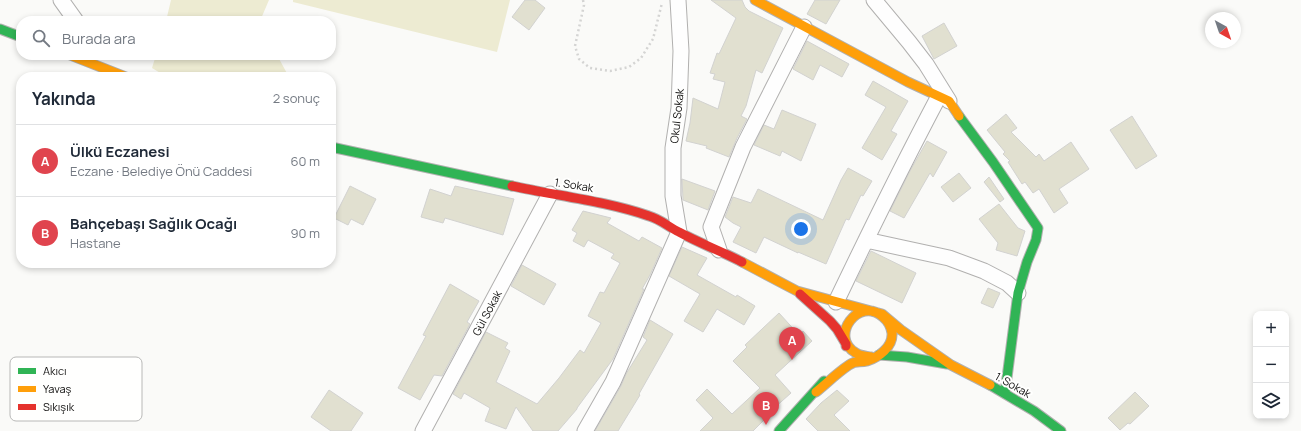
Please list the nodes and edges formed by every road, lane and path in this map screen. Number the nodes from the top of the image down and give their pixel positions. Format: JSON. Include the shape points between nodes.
{"nodes":[{"id":1,"x":61,"y":0,"type":"edge"},
{"id":2,"x":583,"y":0,"type":"edge"},
{"id":3,"x":663,"y":0,"type":"edge"},
{"id":4,"x":678,"y":0,"type":"edge"},
{"id":5,"x":755,"y":0,"type":"edge"},
{"id":6,"x":874,"y":0,"type":"edge"},
{"id":7,"x":72,"y":16,"type":"edge"},
{"id":8,"x":804,"y":27,"type":"junction"},
{"id":9,"x":0,"y":29,"type":"edge"},
{"id":10,"x":16,"y":35,"type":"edge"},
{"id":11,"x":83,"y":60,"type":"edge"},
{"id":12,"x":103,"y":60,"type":"edge"},
{"id":13,"x":110,"y":70,"type":"junction"},
{"id":14,"x":115,"y":72,"type":"edge"},
{"id":15,"x":944,"y":99,"type":"junction"},
{"id":16,"x":336,"y":148,"type":"edge"},
{"id":17,"x":550,"y":194,"type":"junction"},
{"id":18,"x":679,"y":232,"type":"junction"},
{"id":19,"x":866,"y":240,"type":"junction"},
{"id":20,"x":719,"y":250,"type":"junction"},
{"id":21,"x":797,"y":291,"type":"junction"},
{"id":22,"x":1018,"y":293,"type":"junction"},
{"id":23,"x":836,"y":302,"type":"junction"},
{"id":24,"x":874,"y":312,"type":"junction"},
{"id":25,"x":846,"y":344,"type":"junction"},
{"id":26,"x":875,"y":356,"type":"junction"},
{"id":27,"x":951,"y":365,"type":"junction"},
{"id":28,"x":816,"y":392,"type":"junction"},
{"id":29,"x":1005,"y":393,"type":"junction"},
{"id":30,"x":423,"y":431,"type":"edge"},
{"id":31,"x":585,"y":431,"type":"edge"},
{"id":32,"x":779,"y":431,"type":"edge"},
{"id":33,"x":1060,"y":431,"type":"edge"}],
"edges":[{"from":1,"to":7,"type":"street"},
{"from":2,"to":3,"type":"path","via":[[575,46],[579,59],[590,68],[610,71],[629,67],[641,58],[653,39]]},
{"from":4,"to":18,"type":"street","name":"Okul Sokak","via":[[682,51],[673,196]]},
{"from":5,"to":8,"type":"street"},
{"from":6,"to":15,"type":"street","via":[[926,64]]},
{"from":8,"to":15,"type":"street"},
{"from":8,"to":20,"type":"street","via":[[743,147],[711,227]]},
{"from":9,"to":10,"type":"street"},
{"from":11,"to":13,"type":"street"},
{"from":12,"to":13,"type":"street"},
{"from":13,"to":14,"type":"street"},
{"from":15,"to":19,"type":"street","via":[[910,150]]},
{"from":15,"to":22,"type":"street","via":[[993,162],[1038,228]]},
{"from":16,"to":17,"type":"street","name":"1. Sokak"},
{"from":17,"to":18,"type":"street","name":"1. Sokak","via":[[590,200],[651,216]]},
{"from":17,"to":30,"type":"street","name":"Gül Sokak"},
{"from":18,"to":20,"type":"street","name":"1. Sokak"},
{"from":18,"to":31,"type":"street","via":[[613,382]]},
{"from":19,"to":22,"type":"street","via":[[949,258],[1007,282]]},
{"from":19,"to":23,"type":"street"},
{"from":20,"to":21,"type":"street","name":"1. Sokak"},
{"from":21,"to":23,"type":"street"},
{"from":21,"to":25,"type":"street","via":[[837,329]]},
{"from":22,"to":29,"type":"street"},
{"from":23,"to":24,"type":"street"},
{"from":24,"to":25,"type":"street","via":[[859,312],[853,316],[845,329]]},
{"from":24,"to":26,"type":"street","via":[[886,319],[892,335],[885,350]]},
{"from":24,"to":27,"type":"street","via":[[882,314]]},
{"from":25,"to":26,"type":"street","via":[[863,357]]},
{"from":25,"to":28,"type":"street","via":[[841,358]]},
{"from":26,"to":27,"type":"street","via":[[907,357]]},
{"from":26,"to":28,"type":"street","via":[[865,361],[856,361],[846,367]]},
{"from":27,"to":29,"type":"street","name":"1. Sokak"},
{"from":28,"to":32,"type":"street"},
{"from":29,"to":33,"type":"street","name":"1. Sokak"}]}
